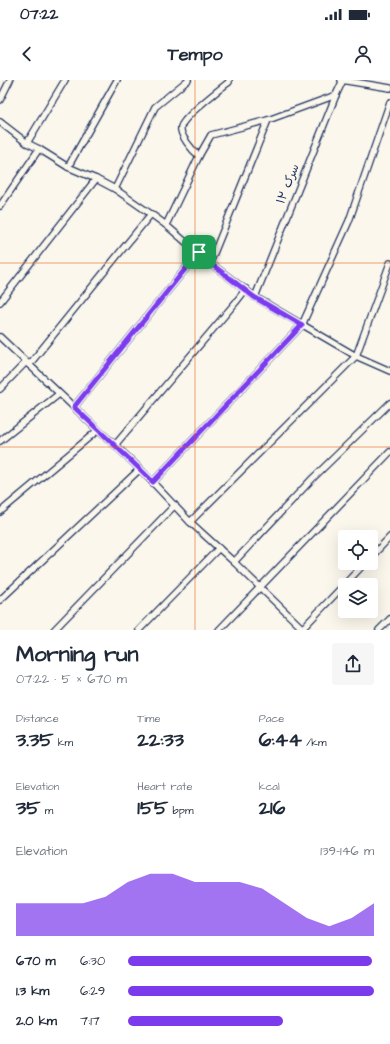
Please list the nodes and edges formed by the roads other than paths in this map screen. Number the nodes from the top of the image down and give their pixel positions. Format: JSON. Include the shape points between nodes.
{"nodes":[{"id":1,"x":10,"y":80,"type":"edge"},
{"id":2,"x":65,"y":80,"type":"edge"},
{"id":3,"x":117,"y":80,"type":"edge"},
{"id":4,"x":188,"y":80,"type":"edge"},
{"id":5,"x":230,"y":80,"type":"edge"},
{"id":6,"x":342,"y":80,"type":"edge"},
{"id":7,"x":390,"y":88,"type":"edge"},
{"id":8,"x":336,"y":95,"type":"junction"},
{"id":9,"x":0,"y":100,"type":"edge"},
{"id":10,"x":390,"y":102,"type":"edge"},
{"id":11,"x":268,"y":120,"type":"junction"},
{"id":12,"x":0,"y":122,"type":"edge"},
{"id":13,"x":27,"y":143,"type":"junction"},
{"id":14,"x":39,"y":149,"type":"junction"},
{"id":15,"x":199,"y":156,"type":"junction"},
{"id":16,"x":68,"y":167,"type":"junction"},
{"id":17,"x":96,"y":178,"type":"junction"},
{"id":18,"x":115,"y":189,"type":"junction"},
{"id":19,"x":0,"y":206,"type":"edge"},
{"id":20,"x":151,"y":214,"type":"junction"},
{"id":21,"x":166,"y":225,"type":"junction"},
{"id":22,"x":199,"y":252,"type":"junction"},
{"id":23,"x":390,"y":262,"type":"edge"},
{"id":24,"x":210,"y":263,"type":"junction"},
{"id":25,"x":246,"y":289,"type":"junction"},
{"id":26,"x":254,"y":297,"type":"junction"},
{"id":27,"x":0,"y":302,"type":"edge"},
{"id":28,"x":302,"y":325,"type":"junction"},
{"id":29,"x":0,"y":337,"type":"edge"},
{"id":30,"x":356,"y":356,"type":"junction"},
{"id":31,"x":28,"y":364,"type":"junction"},
{"id":32,"x":390,"y":371,"type":"edge"},
{"id":33,"x":0,"y":389,"type":"edge"},
{"id":34,"x":60,"y":394,"type":"junction"},
{"id":35,"x":390,"y":403,"type":"edge"},
{"id":36,"x":74,"y":407,"type":"junction"},
{"id":37,"x":98,"y":430,"type":"junction"},
{"id":38,"x":0,"y":441,"type":"edge"},
{"id":39,"x":115,"y":445,"type":"junction"},
{"id":40,"x":390,"y":452,"type":"edge"},
{"id":41,"x":140,"y":469,"type":"junction"},
{"id":42,"x":153,"y":482,"type":"junction"},
{"id":43,"x":175,"y":505,"type":"junction"},
{"id":44,"x":0,"y":512,"type":"edge"},
{"id":45,"x":190,"y":522,"type":"junction"},
{"id":46,"x":390,"y":537,"type":"edge"},
{"id":47,"x":219,"y":548,"type":"junction"},
{"id":48,"x":378,"y":550,"type":"edge"},
{"id":49,"x":234,"y":562,"type":"junction"},
{"id":50,"x":358,"y":570,"type":"edge"},
{"id":51,"x":260,"y":588,"type":"junction"},
{"id":52,"x":0,"y":600,"type":"edge"},
{"id":53,"x":390,"y":619,"type":"edge"},
{"id":54,"x":302,"y":629,"type":"edge"},
{"id":55,"x":54,"y":630,"type":"edge"},
{"id":56,"x":139,"y":630,"type":"edge"},
{"id":57,"x":219,"y":630,"type":"edge"},
{"id":58,"x":379,"y":630,"type":"edge"}],
"edges":[{"from":1,"to":9,"type":"street"},
{"from":2,"to":13,"type":"street"},
{"from":3,"to":16,"type":"street"},
{"from":4,"to":18,"type":"street","via":[[155,107]]},
{"from":5,"to":15,"type":"street","via":[[182,124],[182,134]]},
{"from":6,"to":7,"type":"street"},
{"from":6,"to":8,"type":"street","name":"سرک ۱۲"},
{"from":8,"to":11,"type":"street"},
{"from":8,"to":26,"type":"street","name":"سرک ۱۲"},
{"from":10,"to":28,"type":"street","via":[[348,221]]},
{"from":11,"to":15,"type":"street","via":[[211,135]]},
{"from":11,"to":24,"type":"street"},
{"from":12,"to":13,"type":"street"},
{"from":13,"to":14,"type":"street"},
{"from":14,"to":16,"type":"street"},
{"from":14,"to":19,"type":"street"},
{"from":15,"to":21,"type":"street"},
{"from":16,"to":17,"type":"street"},
{"from":17,"to":18,"type":"street"},
{"from":17,"to":27,"type":"street"},
{"from":18,"to":20,"type":"street"},
{"from":20,"to":21,"type":"street"},
{"from":20,"to":31,"type":"street"},
{"from":21,"to":22,"type":"street"},
{"from":22,"to":24,"type":"street"},
{"from":22,"to":36,"type":"street"},
{"from":23,"to":30,"type":"street"},
{"from":24,"to":25,"type":"street"},
{"from":25,"to":26,"type":"street"},
{"from":25,"to":39,"type":"street"},
{"from":26,"to":28,"type":"street"},
{"from":28,"to":30,"type":"street"},
{"from":28,"to":42,"type":"street"},
{"from":29,"to":31,"type":"street"},
{"from":30,"to":32,"type":"street"},
{"from":30,"to":45,"type":"street"},
{"from":31,"to":33,"type":"street"},
{"from":31,"to":34,"type":"street"},
{"from":34,"to":36,"type":"street"},
{"from":34,"to":38,"type":"street"},
{"from":35,"to":49,"type":"street","via":[[312,479]]},
{"from":36,"to":37,"type":"street"},
{"from":37,"to":39,"type":"street"},
{"from":37,"to":44,"type":"street"},
{"from":39,"to":41,"type":"street"},
{"from":40,"to":51,"type":"street"},
{"from":41,"to":42,"type":"street"},
{"from":41,"to":52,"type":"street"},
{"from":42,"to":43,"type":"street"},
{"from":43,"to":45,"type":"street"},
{"from":43,"to":55,"type":"street"},
{"from":45,"to":47,"type":"street"},
{"from":46,"to":48,"type":"street"},
{"from":47,"to":49,"type":"street"},
{"from":47,"to":56,"type":"street"},
{"from":49,"to":51,"type":"street"},
{"from":50,"to":54,"type":"street"},
{"from":51,"to":54,"type":"street"},
{"from":51,"to":57,"type":"street"},
{"from":53,"to":58,"type":"street"}]}
